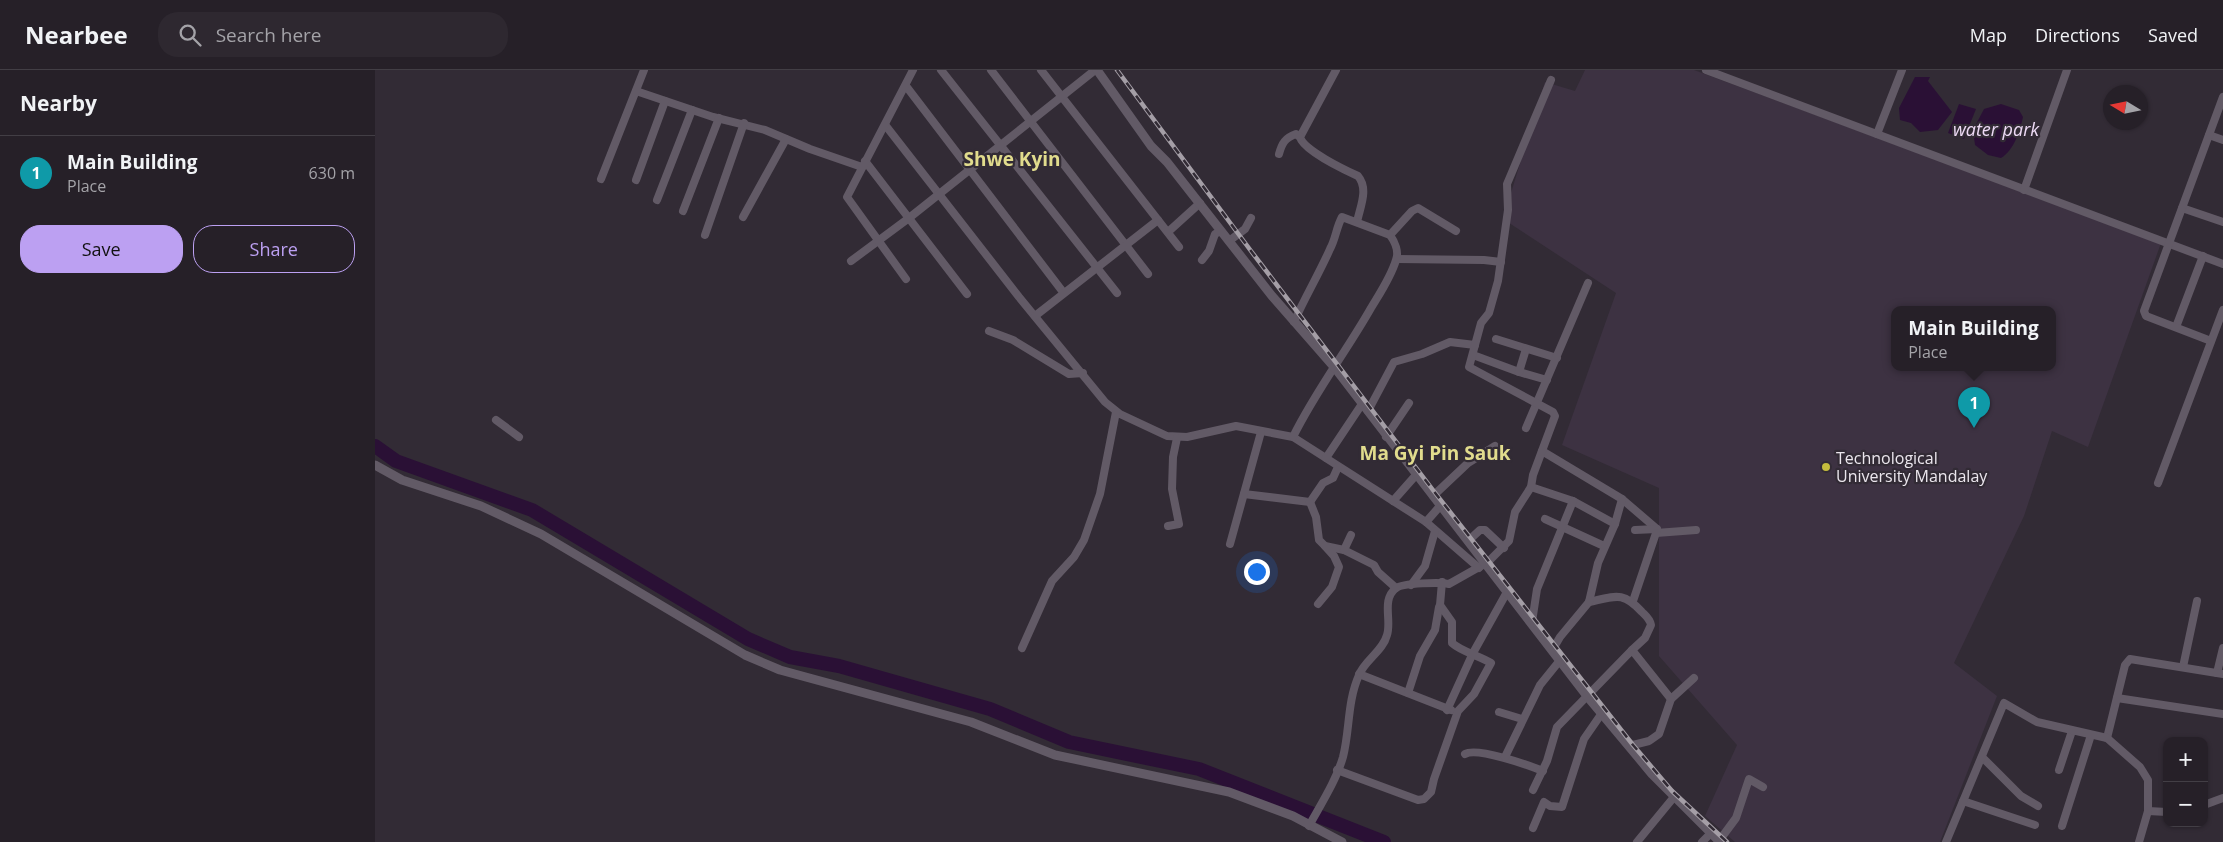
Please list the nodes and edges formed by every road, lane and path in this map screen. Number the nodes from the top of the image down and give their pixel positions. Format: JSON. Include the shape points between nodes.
{"nodes":[{"id":1,"x":644,"y":70,"type":"edge"},
{"id":2,"x":941,"y":70,"type":"edge"},
{"id":3,"x":991,"y":70,"type":"edge"},
{"id":4,"x":1041,"y":70,"type":"edge"},
{"id":5,"x":1097,"y":70,"type":"edge"},
{"id":6,"x":1107,"y":70,"type":"edge"},
{"id":7,"x":1336,"y":70,"type":"edge"},
{"id":8,"x":1706,"y":70,"type":"edge"},
{"id":9,"x":1902,"y":70,"type":"edge"},
{"id":10,"x":2067,"y":70,"type":"edge"},
{"id":11,"x":910,"y":71,"type":"edge"},
{"id":12,"x":1727,"y":74,"type":"edge"},
{"id":13,"x":1551,"y":80,"type":"dead end"},
{"id":14,"x":906,"y":86,"type":"junction"},
{"id":15,"x":636,"y":91,"type":"junction"},
{"id":16,"x":1061,"y":97,"type":"junction"},
{"id":17,"x":2223,"y":97,"type":"edge"},
{"id":18,"x":665,"y":101,"type":"junction"},
{"id":19,"x":691,"y":110,"type":"junction"},
{"id":20,"x":719,"y":118,"type":"junction"},
{"id":21,"x":1031,"y":121,"type":"junction"},
{"id":22,"x":744,"y":124,"type":"junction"},
{"id":23,"x":886,"y":126,"type":"junction"},
{"id":24,"x":1877,"y":134,"type":"junction"},
{"id":25,"x":2209,"y":135,"type":"junction"},
{"id":26,"x":1300,"y":137,"type":"junction"},
{"id":27,"x":787,"y":139,"type":"junction"},
{"id":28,"x":2223,"y":140,"type":"edge"},
{"id":29,"x":1000,"y":145,"type":"junction"},
{"id":30,"x":1279,"y":154,"type":"dead end"},
{"id":31,"x":864,"y":164,"type":"junction"},
{"id":32,"x":971,"y":170,"type":"junction"},
{"id":33,"x":601,"y":179,"type":"dead end"},
{"id":34,"x":636,"y":180,"type":"dead end"},
{"id":35,"x":2024,"y":190,"type":"junction"},
{"id":36,"x":939,"y":194,"type":"junction"},
{"id":37,"x":657,"y":200,"type":"dead end"},
{"id":38,"x":1200,"y":203,"type":"junction"},
{"id":39,"x":2182,"y":208,"type":"junction"},
{"id":40,"x":683,"y":211,"type":"dead end"},
{"id":41,"x":743,"y":217,"type":"dead end"},
{"id":42,"x":909,"y":218,"type":"junction"},
{"id":43,"x":1251,"y":218,"type":"dead end"},
{"id":44,"x":1158,"y":220,"type":"junction"},
{"id":45,"x":1357,"y":222,"type":"junction"},
{"id":46,"x":2223,"y":222,"type":"edge"},
{"id":47,"x":1221,"y":231,"type":"junction"},
{"id":48,"x":1456,"y":231,"type":"dead end"},
{"id":49,"x":1168,"y":232,"type":"junction"},
{"id":50,"x":705,"y":235,"type":"dead end"},
{"id":51,"x":1390,"y":235,"type":"junction"},
{"id":52,"x":880,"y":240,"type":"junction"},
{"id":53,"x":1229,"y":241,"type":"junction"},
{"id":54,"x":2168,"y":244,"type":"junction"},
{"id":55,"x":1125,"y":245,"type":"junction"},
{"id":56,"x":1179,"y":247,"type":"dead end"},
{"id":57,"x":2203,"y":256,"type":"junction"},
{"id":58,"x":1397,"y":259,"type":"junction"},
{"id":59,"x":1202,"y":260,"type":"dead end"},
{"id":60,"x":851,"y":261,"type":"dead end"},
{"id":61,"x":1501,"y":262,"type":"junction"},
{"id":62,"x":2223,"y":264,"type":"edge"},
{"id":63,"x":1095,"y":268,"type":"junction"},
{"id":64,"x":1148,"y":274,"type":"dead end"},
{"id":65,"x":906,"y":279,"type":"dead end"},
{"id":66,"x":1588,"y":282,"type":"dead end"},
{"id":67,"x":1063,"y":292,"type":"junction"},
{"id":68,"x":1117,"y":293,"type":"dead end"},
{"id":69,"x":967,"y":294,"type":"dead end"},
{"id":70,"x":2223,"y":310,"type":"edge"},
{"id":71,"x":1035,"y":316,"type":"junction"},
{"id":72,"x":1294,"y":322,"type":"junction"},
{"id":73,"x":2176,"y":327,"type":"junction"},
{"id":74,"x":989,"y":331,"type":"dead end"},
{"id":75,"x":1496,"y":339,"type":"dead end"},
{"id":76,"x":2211,"y":341,"type":"junction"},
{"id":77,"x":1475,"y":345,"type":"junction"},
{"id":78,"x":1526,"y":349,"type":"junction"},
{"id":79,"x":1473,"y":355,"type":"junction"},
{"id":80,"x":1557,"y":358,"type":"junction"},
{"id":81,"x":1335,"y":368,"type":"junction"},
{"id":82,"x":1519,"y":372,"type":"junction"},
{"id":83,"x":1083,"y":373,"type":"junction"},
{"id":84,"x":1547,"y":380,"type":"junction"},
{"id":85,"x":1409,"y":403,"type":"dead end"},
{"id":86,"x":1537,"y":404,"type":"junction"},
{"id":87,"x":1365,"y":408,"type":"junction"},
{"id":88,"x":1116,"y":412,"type":"junction"},
{"id":89,"x":496,"y":420,"type":"dead end"},
{"id":90,"x":1526,"y":428,"type":"dead end"},
{"id":91,"x":1261,"y":432,"type":"junction"},
{"id":92,"x":519,"y":437,"type":"dead end"},
{"id":93,"x":1177,"y":438,"type":"junction"},
{"id":94,"x":1293,"y":438,"type":"junction"},
{"id":95,"x":1386,"y":438,"type":"junction"},
{"id":96,"x":1495,"y":446,"type":"dead end"},
{"id":97,"x":1542,"y":451,"type":"junction"},
{"id":98,"x":1326,"y":458,"type":"junction"},
{"id":99,"x":375,"y":465,"type":"edge"},
{"id":100,"x":1338,"y":468,"type":"junction"},
{"id":101,"x":1416,"y":475,"type":"junction"},
{"id":102,"x":2158,"y":483,"type":"dead end"},
{"id":103,"x":1531,"y":487,"type":"junction"},
{"id":104,"x":1244,"y":494,"type":"junction"},
{"id":105,"x":1433,"y":496,"type":"junction"},
{"id":106,"x":1622,"y":499,"type":"junction"},
{"id":107,"x":1393,"y":501,"type":"junction"},
{"id":108,"x":1573,"y":501,"type":"junction"},
{"id":109,"x":1311,"y":502,"type":"junction"},
{"id":110,"x":1440,"y":506,"type":"junction"},
{"id":111,"x":1545,"y":520,"type":"dead end"},
{"id":112,"x":1426,"y":522,"type":"junction"},
{"id":113,"x":1615,"y":524,"type":"junction"},
{"id":114,"x":1168,"y":526,"type":"dead end"},
{"id":115,"x":1563,"y":527,"type":"junction"},
{"id":116,"x":1635,"y":530,"type":"dead end"},
{"id":117,"x":1696,"y":530,"type":"dead end"},
{"id":118,"x":1435,"y":531,"type":"junction"},
{"id":119,"x":1656,"y":531,"type":"junction"},
{"id":120,"x":1351,"y":535,"type":"dead end"},
{"id":121,"x":1468,"y":541,"type":"junction"},
{"id":122,"x":1230,"y":544,"type":"dead end"},
{"id":123,"x":1325,"y":546,"type":"junction"},
{"id":124,"x":1604,"y":546,"type":"junction"},
{"id":125,"x":1504,"y":548,"type":"junction"},
{"id":126,"x":1344,"y":550,"type":"junction"},
{"id":127,"x":1482,"y":566,"type":"junction"},
{"id":128,"x":1442,"y":582,"type":"junction"},
{"id":129,"x":1410,"y":585,"type":"junction"},
{"id":130,"x":1396,"y":588,"type":"junction"},
{"id":131,"x":1507,"y":592,"type":"junction"},
{"id":132,"x":1633,"y":601,"type":"junction"},
{"id":133,"x":2197,"y":601,"type":"dead end"},
{"id":134,"x":1589,"y":602,"type":"junction"},
{"id":135,"x":1318,"y":604,"type":"dead end"},
{"id":136,"x":1439,"y":605,"type":"junction"},
{"id":137,"x":1532,"y":622,"type":"junction"},
{"id":138,"x":1022,"y":648,"type":"dead end"},
{"id":139,"x":2223,"y":648,"type":"edge"},
{"id":140,"x":1553,"y":649,"type":"junction"},
{"id":141,"x":1632,"y":650,"type":"junction"},
{"id":142,"x":1473,"y":653,"type":"junction"},
{"id":143,"x":1561,"y":659,"type":"junction"},
{"id":144,"x":2183,"y":667,"type":"junction"},
{"id":145,"x":2220,"y":673,"type":"edge"},
{"id":146,"x":1359,"y":674,"type":"junction"},
{"id":147,"x":1693,"y":678,"type":"dead end"},
{"id":148,"x":1408,"y":693,"type":"junction"},
{"id":149,"x":1587,"y":696,"type":"junction"},
{"id":150,"x":2117,"y":698,"type":"junction"},
{"id":151,"x":1671,"y":699,"type":"junction"},
{"id":152,"x":1447,"y":710,"type":"junction"},
{"id":153,"x":1458,"y":711,"type":"junction"},
{"id":154,"x":1499,"y":712,"type":"dead end"},
{"id":155,"x":1602,"y":713,"type":"junction"},
{"id":156,"x":2223,"y":714,"type":"edge"},
{"id":157,"x":1522,"y":719,"type":"junction"},
{"id":158,"x":2072,"y":730,"type":"junction"},
{"id":159,"x":2091,"y":735,"type":"junction"},
{"id":160,"x":2107,"y":738,"type":"junction"},
{"id":161,"x":1627,"y":743,"type":"junction"},
{"id":162,"x":1465,"y":754,"type":"dead end"},
{"id":163,"x":1505,"y":757,"type":"junction"},
{"id":164,"x":1982,"y":757,"type":"junction"},
{"id":165,"x":1337,"y":770,"type":"junction"},
{"id":166,"x":2059,"y":770,"type":"dead end"},
{"id":167,"x":1543,"y":771,"type":"junction"},
{"id":168,"x":1763,"y":787,"type":"dead end"},
{"id":169,"x":1533,"y":790,"type":"dead end"},
{"id":170,"x":1674,"y":797,"type":"junction"},
{"id":171,"x":2223,"y":798,"type":"edge"},
{"id":172,"x":1963,"y":801,"type":"junction"},
{"id":173,"x":2208,"y":803,"type":"edge"},
{"id":174,"x":2037,"y":806,"type":"dead end"},
{"id":175,"x":2148,"y":811,"type":"junction"},
{"id":176,"x":2163,"y":812,"type":"edge"},
{"id":177,"x":1311,"y":823,"type":"junction"},
{"id":178,"x":2035,"y":825,"type":"dead end"},
{"id":179,"x":2061,"y":826,"type":"dead end"},
{"id":180,"x":1533,"y":828,"type":"dead end"},
{"id":181,"x":1711,"y":833,"type":"junction"},
{"id":182,"x":1719,"y":841,"type":"edge"},
{"id":183,"x":1342,"y":842,"type":"edge"},
{"id":184,"x":1637,"y":842,"type":"edge"},
{"id":185,"x":1702,"y":842,"type":"edge"},
{"id":186,"x":1946,"y":842,"type":"edge"},
{"id":187,"x":2139,"y":842,"type":"edge"}],
"edges":[{"from":1,"to":15,"type":"street"},
{"from":2,"to":29,"type":"street"},
{"from":3,"to":21,"type":"street"},
{"from":4,"to":16,"type":"street"},
{"from":5,"to":6,"type":"street"},
{"from":5,"to":16,"type":"street"},
{"from":5,"to":38,"type":"street","via":[[1151,146]]},
{"from":7,"to":26,"type":"street"},
{"from":8,"to":12,"type":"street"},
{"from":9,"to":24,"type":"street"},
{"from":10,"to":35,"type":"street"},
{"from":11,"to":14,"type":"street"},
{"from":12,"to":24,"type":"street"},
{"from":13,"to":61,"type":"street","via":[[1507,184],[1508,210]]},
{"from":14,"to":23,"type":"street"},
{"from":14,"to":32,"type":"street"},
{"from":15,"to":18,"type":"street"},
{"from":15,"to":33,"type":"street"},
{"from":16,"to":21,"type":"street"},
{"from":16,"to":44,"type":"street"},
{"from":17,"to":25,"type":"street"},
{"from":18,"to":19,"type":"street"},
{"from":18,"to":34,"type":"street"},
{"from":19,"to":20,"type":"street"},
{"from":19,"to":37,"type":"street"},
{"from":20,"to":22,"type":"street"},
{"from":20,"to":40,"type":"street"},
{"from":21,"to":29,"type":"street"},
{"from":21,"to":55,"type":"street"},
{"from":22,"to":27,"type":"street"},
{"from":22,"to":50,"type":"street"},
{"from":23,"to":31,"type":"street"},
{"from":23,"to":36,"type":"street"},
{"from":24,"to":35,"type":"street"},
{"from":25,"to":28,"type":"street"},
{"from":25,"to":39,"type":"street"},
{"from":26,"to":30,"type":"street","via":[[1296,134],[1287,138]]},
{"from":26,"to":45,"type":"street","via":[[1310,148],[1363,182]]},
{"from":27,"to":31,"type":"street"},
{"from":27,"to":41,"type":"street"},
{"from":29,"to":32,"type":"street"},
{"from":29,"to":63,"type":"street"},
{"from":31,"to":42,"type":"street"},
{"from":31,"to":52,"type":"street","via":[[847,197]]},
{"from":32,"to":36,"type":"street"},
{"from":32,"to":67,"type":"street"},
{"from":35,"to":54,"type":"street"},
{"from":36,"to":42,"type":"street"},
{"from":36,"to":71,"type":"street"},
{"from":38,"to":47,"type":"street"},
{"from":38,"to":49,"type":"street"},
{"from":39,"to":46,"type":"street"},
{"from":39,"to":54,"type":"street"},
{"from":42,"to":52,"type":"street"},
{"from":42,"to":69,"type":"street"},
{"from":43,"to":53,"type":"street","via":[[1245,229]]},
{"from":44,"to":49,"type":"street"},
{"from":44,"to":55,"type":"street"},
{"from":45,"to":51,"type":"street"},
{"from":45,"to":72,"type":"street","via":[[1342,217],[1333,244],[1305,294]]},
{"from":47,"to":53,"type":"street"},
{"from":47,"to":59,"type":"street","via":[[1215,234]]},
{"from":48,"to":51,"type":"street","via":[[1418,208],[1412,210]]},
{"from":49,"to":56,"type":"street"},
{"from":51,"to":58,"type":"street","via":[[1395,242]]},
{"from":52,"to":60,"type":"street"},
{"from":52,"to":65,"type":"street"},
{"from":53,"to":72,"type":"street"},
{"from":54,"to":57,"type":"street"},
{"from":54,"to":73,"type":"street","via":[[2144,314]]},
{"from":55,"to":63,"type":"street"},
{"from":55,"to":64,"type":"street"},
{"from":57,"to":62,"type":"street"},
{"from":57,"to":73,"type":"street"},
{"from":58,"to":61,"type":"street"},
{"from":58,"to":81,"type":"street"},
{"from":61,"to":77,"type":"street","via":[[1489,313],[1481,322]]},
{"from":63,"to":67,"type":"street"},
{"from":63,"to":68,"type":"street"},
{"from":66,"to":80,"type":"street"},
{"from":67,"to":71,"type":"street"},
{"from":70,"to":76,"type":"street"},
{"from":71,"to":83,"type":"street"},
{"from":72,"to":81,"type":"street"},
{"from":73,"to":76,"type":"street"},
{"from":74,"to":83,"type":"street","via":[[1013,340],[1069,374]]},
{"from":75,"to":78,"type":"street"},
{"from":76,"to":102,"type":"street"},
{"from":77,"to":79,"type":"street"},
{"from":77,"to":87,"type":"street","via":[[1450,342],[1394,362]]},
{"from":78,"to":80,"type":"street"},
{"from":78,"to":82,"type":"street"},
{"from":79,"to":82,"type":"street"},
{"from":79,"to":86,"type":"street","via":[[1470,368]]},
{"from":80,"to":84,"type":"street"},
{"from":81,"to":87,"type":"street"},
{"from":81,"to":94,"type":"street","via":[[1304,414]]},
{"from":82,"to":84,"type":"street"},
{"from":83,"to":88,"type":"street"},
{"from":84,"to":86,"type":"street"},
{"from":85,"to":95,"type":"street"},
{"from":86,"to":90,"type":"street"},
{"from":86,"to":97,"type":"street","via":[[1555,414]]},
{"from":87,"to":95,"type":"street"},
{"from":87,"to":98,"type":"street"},
{"from":88,"to":93,"type":"street","via":[[1156,432]]},
{"from":88,"to":138,"type":"street","via":[[1100,494],[1083,540],[1074,557],[1052,581]]},
{"from":89,"to":92,"type":"street"},
{"from":91,"to":93,"type":"street","via":[[1236,426]]},
{"from":91,"to":94,"type":"street"},
{"from":91,"to":104,"type":"street"},
{"from":93,"to":114,"type":"street","via":[[1172,489],[1179,524]]},
{"from":94,"to":98,"type":"street"},
{"from":95,"to":101,"type":"street"},
{"from":96,"to":105,"type":"street","via":[[1468,463]]},
{"from":97,"to":103,"type":"street"},
{"from":97,"to":106,"type":"street"},
{"from":98,"to":100,"type":"street"},
{"from":99,"to":177,"type":"street","via":[[402,480],[481,506],[541,534],[745,656],[780,670],[971,722],[1055,755],[1229,792]]},
{"from":100,"to":107,"type":"street"},
{"from":100,"to":109,"type":"street"},
{"from":101,"to":105,"type":"street"},
{"from":101,"to":107,"type":"street"},
{"from":103,"to":108,"type":"street"},
{"from":103,"to":125,"type":"street","via":[[1515,512],[1511,538]]},
{"from":104,"to":109,"type":"street"},
{"from":104,"to":122,"type":"street"},
{"from":105,"to":110,"type":"street"},
{"from":106,"to":113,"type":"street"},
{"from":106,"to":119,"type":"street"},
{"from":107,"to":112,"type":"street"},
{"from":108,"to":113,"type":"street"},
{"from":108,"to":115,"type":"street"},
{"from":109,"to":123,"type":"street","via":[[1319,540]]},
{"from":110,"to":112,"type":"street"},
{"from":110,"to":121,"type":"street"},
{"from":111,"to":115,"type":"street"},
{"from":112,"to":118,"type":"street"},
{"from":113,"to":124,"type":"street"},
{"from":115,"to":124,"type":"street"},
{"from":115,"to":137,"type":"street","via":[[1537,589]]},
{"from":116,"to":119,"type":"street"},
{"from":117,"to":119,"type":"street"},
{"from":118,"to":127,"type":"street"},
{"from":118,"to":129,"type":"street","via":[[1425,566]]},
{"from":119,"to":132,"type":"street"},
{"from":120,"to":126,"type":"street"},
{"from":121,"to":125,"type":"street","via":[[1480,530],[1485,530]]},
{"from":121,"to":127,"type":"street"},
{"from":123,"to":126,"type":"street"},
{"from":123,"to":135,"type":"street","via":[[1339,567],[1332,587]]},
{"from":124,"to":134,"type":"street"},
{"from":125,"to":127,"type":"street"},
{"from":126,"to":130,"type":"street","via":[[1374,565]]},
{"from":127,"to":128,"type":"street","via":[[1449,584]]},
{"from":127,"to":131,"type":"street"},
{"from":128,"to":129,"type":"street"},
{"from":128,"to":136,"type":"street"},
{"from":129,"to":130,"type":"street"},
{"from":130,"to":146,"type":"street","via":[[1387,608],[1388,634]]},
{"from":131,"to":137,"type":"street"},
{"from":131,"to":142,"type":"street"},
{"from":132,"to":134,"type":"street","via":[[1615,597]]},
{"from":132,"to":141,"type":"street","via":[[1651,625],[1645,638]]},
{"from":133,"to":144,"type":"street"},
{"from":134,"to":140,"type":"street"},
{"from":136,"to":142,"type":"street","via":[[1452,622],[1452,642],[1459,649]]},
{"from":136,"to":148,"type":"street","via":[[1439,619],[1420,656]]},
{"from":137,"to":140,"type":"street"},
{"from":139,"to":145,"type":"street"},
{"from":140,"to":143,"type":"street"},
{"from":141,"to":149,"type":"street"},
{"from":141,"to":151,"type":"street"},
{"from":142,"to":152,"type":"street"},
{"from":142,"to":153,"type":"street","via":[[1491,663],[1474,694]]},
{"from":143,"to":149,"type":"street"},
{"from":143,"to":157,"type":"street","via":[[1540,685]]},
{"from":144,"to":145,"type":"street"},
{"from":144,"to":150,"type":"street","via":[[2130,659],[2125,665]]},
{"from":146,"to":148,"type":"street"},
{"from":146,"to":165,"type":"street","via":[[1350,698],[1343,757]]},
{"from":147,"to":151,"type":"street"},
{"from":148,"to":152,"type":"street"},
{"from":149,"to":155,"type":"street"},
{"from":149,"to":167,"type":"street","via":[[1557,727]]},
{"from":150,"to":156,"type":"street"},
{"from":150,"to":160,"type":"street"},
{"from":151,"to":161,"type":"street","via":[[1659,734],[1649,741],[1633,745]]},
{"from":152,"to":153,"type":"street"},
{"from":153,"to":165,"type":"street","via":[[1431,792],[1424,799],[1418,800]]},
{"from":154,"to":157,"type":"street"},
{"from":155,"to":161,"type":"street"},
{"from":155,"to":180,"type":"street","via":[[1584,739],[1562,807],[1544,802]]},
{"from":157,"to":163,"type":"street"},
{"from":158,"to":159,"type":"street"},
{"from":158,"to":164,"type":"street","via":[[2037,722],[2004,703]]},
{"from":158,"to":166,"type":"street"},
{"from":159,"to":160,"type":"street"},
{"from":159,"to":179,"type":"street"},
{"from":160,"to":175,"type":"street","via":[[2140,767],[2148,780]]},
{"from":161,"to":170,"type":"street"},
{"from":162,"to":163,"type":"street","via":[[1472,752]]},
{"from":163,"to":167,"type":"street"},
{"from":164,"to":172,"type":"street"},
{"from":164,"to":174,"type":"street","via":[[2021,796]]},
{"from":165,"to":177,"type":"street"},
{"from":167,"to":169,"type":"street"},
{"from":168,"to":182,"type":"street","via":[[1749,779],[1737,818]]},
{"from":170,"to":181,"type":"street"},
{"from":170,"to":184,"type":"street"},
{"from":171,"to":173,"type":"street"},
{"from":172,"to":178,"type":"street"},
{"from":172,"to":186,"type":"street"},
{"from":175,"to":176,"type":"street"},
{"from":175,"to":187,"type":"street"},
{"from":177,"to":183,"type":"street"},
{"from":181,"to":182,"type":"street"},
{"from":181,"to":185,"type":"street"}]}
